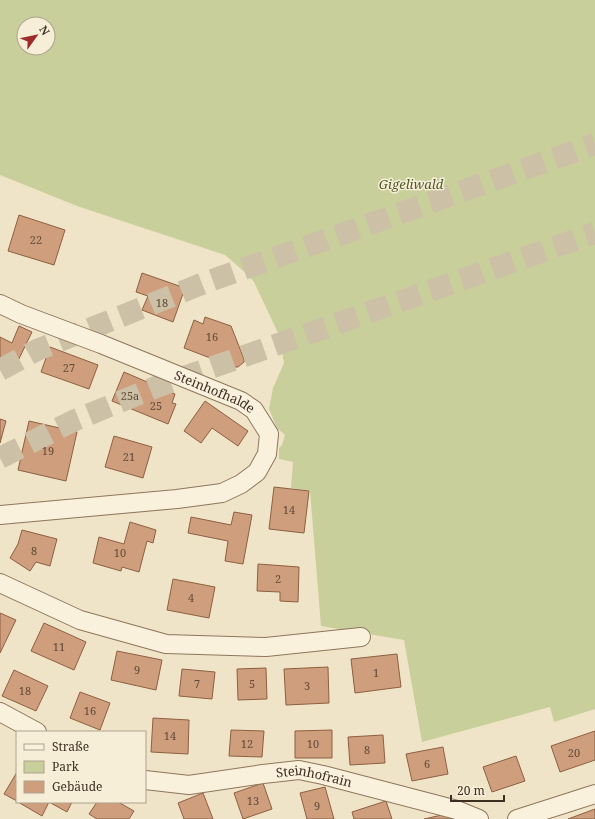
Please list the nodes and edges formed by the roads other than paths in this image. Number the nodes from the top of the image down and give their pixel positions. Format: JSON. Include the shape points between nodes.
{"nodes":[{"id":1,"x":0,"y":304,"type":"edge"},
{"id":2,"x":0,"y":515,"type":"edge"},
{"id":3,"x":0,"y":583,"type":"edge"},
{"id":4,"x":361,"y":637,"type":"dead end"},
{"id":5,"x":0,"y":712,"type":"edge"},
{"id":6,"x":35,"y":731,"type":"edge"},
{"id":7,"x":146,"y":780,"type":"edge"},
{"id":8,"x":595,"y":794,"type":"edge"},
{"id":9,"x":479,"y":819,"type":"edge"},
{"id":10,"x":517,"y":819,"type":"edge"}],
"edges":[{"from":1,"to":2,"type":"street","name":"Steinhofhalde","via":[[241,401],[254,410],[269,434],[267,454],[257,472],[241,484],[222,493]]},
{"from":3,"to":4,"type":"street","via":[[80,620],[166,644],[266,647]]},
{"from":5,"to":6,"type":"street"},
{"from":7,"to":9,"type":"street","name":"Steinhofrain","via":[[189,785],[299,770],[323,774],[457,810]]},
{"from":8,"to":10,"type":"street"}]}
